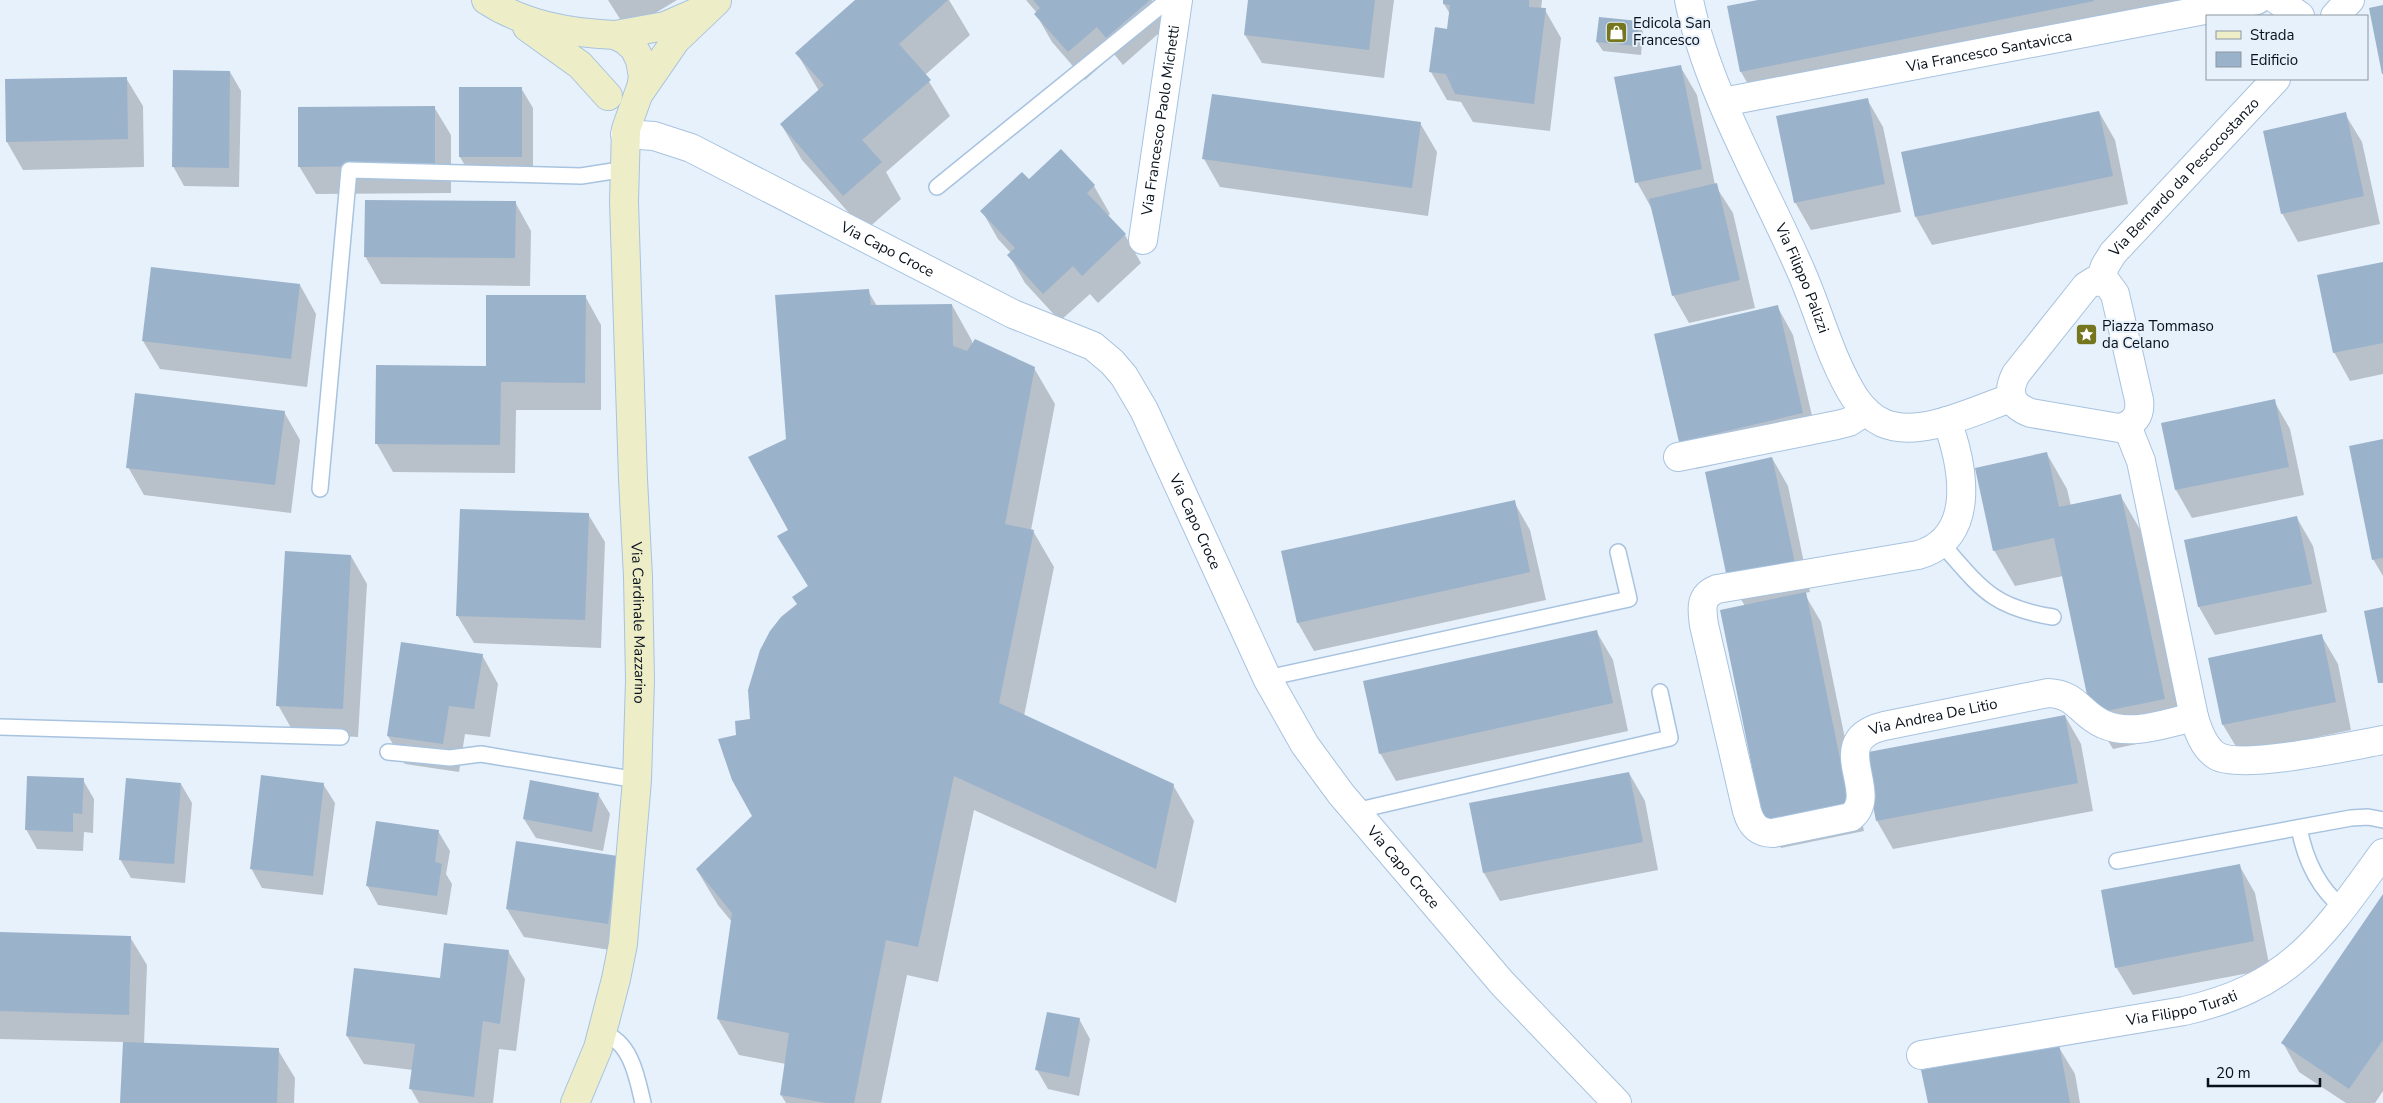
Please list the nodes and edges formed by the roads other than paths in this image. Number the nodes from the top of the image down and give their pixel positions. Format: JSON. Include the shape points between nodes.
{"nodes":[{"id":1,"x":1168,"y":0,"type":"edge"},
{"id":2,"x":1178,"y":0,"type":"edge"},
{"id":3,"x":1689,"y":0,"type":"edge"},
{"id":4,"x":2257,"y":0,"type":"edge"},
{"id":5,"x":2277,"y":0,"type":"edge"},
{"id":6,"x":2350,"y":0,"type":"edge"},
{"id":7,"x":718,"y":1,"type":"edge"},
{"id":8,"x":493,"y":5,"type":"edge"},
{"id":9,"x":2299,"y":15,"type":"edge"},
{"id":10,"x":2336,"y":15,"type":"edge"},
{"id":11,"x":615,"y":35,"type":"junction"},
{"id":12,"x":2275,"y":80,"type":"edge"},
{"id":13,"x":608,"y":96,"type":"junction"},
{"id":14,"x":638,"y":96,"type":"junction"},
{"id":15,"x":1722,"y":102,"type":"junction"},
{"id":16,"x":625,"y":134,"type":"junction"},
{"id":17,"x":626,"y":169,"type":"junction"},
{"id":18,"x":937,"y":187,"type":"dead end"},
{"id":19,"x":1143,"y":240,"type":"dead end"},
{"id":20,"x":2100,"y":281,"type":"junction"},
{"id":21,"x":2010,"y":398,"type":"junction"},
{"id":22,"x":1866,"y":411,"type":"junction"},
{"id":23,"x":1947,"y":421,"type":"junction"},
{"id":24,"x":2128,"y":426,"type":"junction"},
{"id":25,"x":1678,"y":457,"type":"dead end"},
{"id":26,"x":320,"y":489,"type":"dead end"},
{"id":27,"x":1941,"y":544,"type":"junction"},
{"id":28,"x":1618,"y":552,"type":"dead end"},
{"id":29,"x":2053,"y":617,"type":"dead end"},
{"id":30,"x":1267,"y":678,"type":"junction"},
{"id":31,"x":1660,"y":692,"type":"dead end"},
{"id":32,"x":2194,"y":717,"type":"junction"},
{"id":33,"x":0,"y":728,"type":"edge"},
{"id":34,"x":341,"y":737,"type":"dead end"},
{"id":35,"x":2383,"y":740,"type":"edge"},
{"id":36,"x":388,"y":752,"type":"dead end"},
{"id":37,"x":637,"y":780,"type":"junction"},
{"id":38,"x":1355,"y":811,"type":"junction"},
{"id":39,"x":2383,"y":820,"type":"edge"},
{"id":40,"x":2300,"y":828,"type":"junction"},
{"id":41,"x":2383,"y":853,"type":"edge"},
{"id":42,"x":2117,"y":861,"type":"dead end"},
{"id":43,"x":2343,"y":908,"type":"junction"},
{"id":44,"x":602,"y":1033,"type":"junction"},
{"id":45,"x":1921,"y":1055,"type":"dead end"},
{"id":46,"x":575,"y":1103,"type":"edge"},
{"id":47,"x":643,"y":1103,"type":"edge"},
{"id":48,"x":1617,"y":1103,"type":"edge"}],
"edges":[{"from":1,"to":18,"type":"lane"},
{"from":2,"to":19,"type":"street","name":"Via Francesco Paolo Michetti"},
{"from":3,"to":15,"type":"street","name":"Via Filippo Palizzi"},
{"from":4,"to":15,"type":"street","name":"Via Francesco Santavicca"},
{"from":5,"to":9,"type":"street"},
{"from":6,"to":10,"type":"street"},
{"from":7,"to":11,"type":"street","via":[[665,26]]},
{"from":7,"to":14,"type":"street","name":"Via Cardinale Mazzarino","via":[[676,40]]},
{"from":8,"to":11,"type":"street","name":"Via Cardinale Mazzarino","via":[[553,28]]},
{"from":8,"to":13,"type":"street","name":"Via Cardinale Mazzarino","via":[[566,54],[590,74]]},
{"from":11,"to":13,"type":"street","name":"Via Cardinale Mazzarino","via":[[605,47],[601,60],[601,80]]},
{"from":11,"to":14,"type":"street","name":"Via Cardinale Mazzarino","via":[[629,43],[640,60],[643,77]]},
{"from":12,"to":20,"type":"street","name":"Via Bernardo da Pescocostanzo","via":[[2113,253]]},
{"from":13,"to":16,"type":"street","name":"Via Cardinale Mazzarino"},
{"from":14,"to":16,"type":"street","name":"Via Cardinale Mazzarino"},
{"from":15,"to":22,"type":"street","name":"Via Filippo Palizzi","via":[[1802,272],[1841,369]]},
{"from":16,"to":17,"type":"street","name":"Via Cardinale Mazzarino"},
{"from":16,"to":30,"type":"street","name":"Via Capo Croce","via":[[654,136],[691,148],[1013,314],[1082,340],[1103,353],[1124,376],[1144,410]]},
{"from":17,"to":26,"type":"lane","via":[[581,176],[349,170]]},
{"from":17,"to":37,"type":"street","name":"Via Cardinale Mazzarino","via":[[624,202],[640,680]]},
{"from":20,"to":21,"type":"street","via":[[2086,286],[2016,374],[2010,386]]},
{"from":20,"to":24,"type":"street","via":[[2109,284],[2116,296],[2139,400],[2138,415]]},
{"from":21,"to":23,"type":"street","name":"Via Filippo Palizzi"},
{"from":21,"to":24,"type":"street","via":[[2018,407],[2031,413],[2114,428]]},
{"from":22,"to":23,"type":"street","name":"Via Filippo Palizzi","via":[[1884,423],[1899,427],[1921,427]]},
{"from":22,"to":25,"type":"street","via":[[1850,422]]},
{"from":23,"to":27,"type":"street","via":[[1959,458],[1960,501],[1953,528]]},
{"from":24,"to":32,"type":"street","via":[[2141,461]]},
{"from":27,"to":29,"type":"lane","via":[[1991,597],[2016,609]]},
{"from":27,"to":32,"type":"street","name":"Via Andrea De Litio","via":[[1918,554],[1722,588],[1704,598],[1704,625],[1747,811],[1759,831],[1773,833],[1847,819],[1854,814],[1862,800],[1854,751],[1866,733],[1878,727],[2048,693],[2070,698],[2096,720],[2116,728],[2138,729]]},
{"from":28,"to":30,"type":"lane","via":[[1628,599]]},
{"from":30,"to":38,"type":"street","name":"Via Capo Croce","via":[[1305,745]]},
{"from":31,"to":38,"type":"lane","via":[[1670,738]]},
{"from":32,"to":35,"type":"street","via":[[2210,750],[2230,760],[2250,762]]},
{"from":33,"to":34,"type":"lane"},
{"from":36,"to":37,"type":"lane","via":[[450,758],[481,754]]},
{"from":37,"to":44,"type":"street","name":"Via Cardinale Mazzarino","via":[[622,944]]},
{"from":38,"to":48,"type":"street","name":"Via Capo Croce","via":[[1502,982]]},
{"from":39,"to":40,"type":"lane","via":[[2361,817]]},
{"from":40,"to":42,"type":"lane"},
{"from":40,"to":43,"type":"lane","via":[[2316,878]]},
{"from":41,"to":43,"type":"street","name":"Via Filippo Turati"},
{"from":43,"to":45,"type":"street","name":"Via Filippo Turati","via":[[2321,936],[2291,964],[2259,986],[2224,1000],[2184,1011]]},
{"from":44,"to":46,"type":"street","name":"Via Cardinale Mazzarino"},
{"from":44,"to":47,"type":"lane","via":[[619,1041],[627,1052]]}]}
